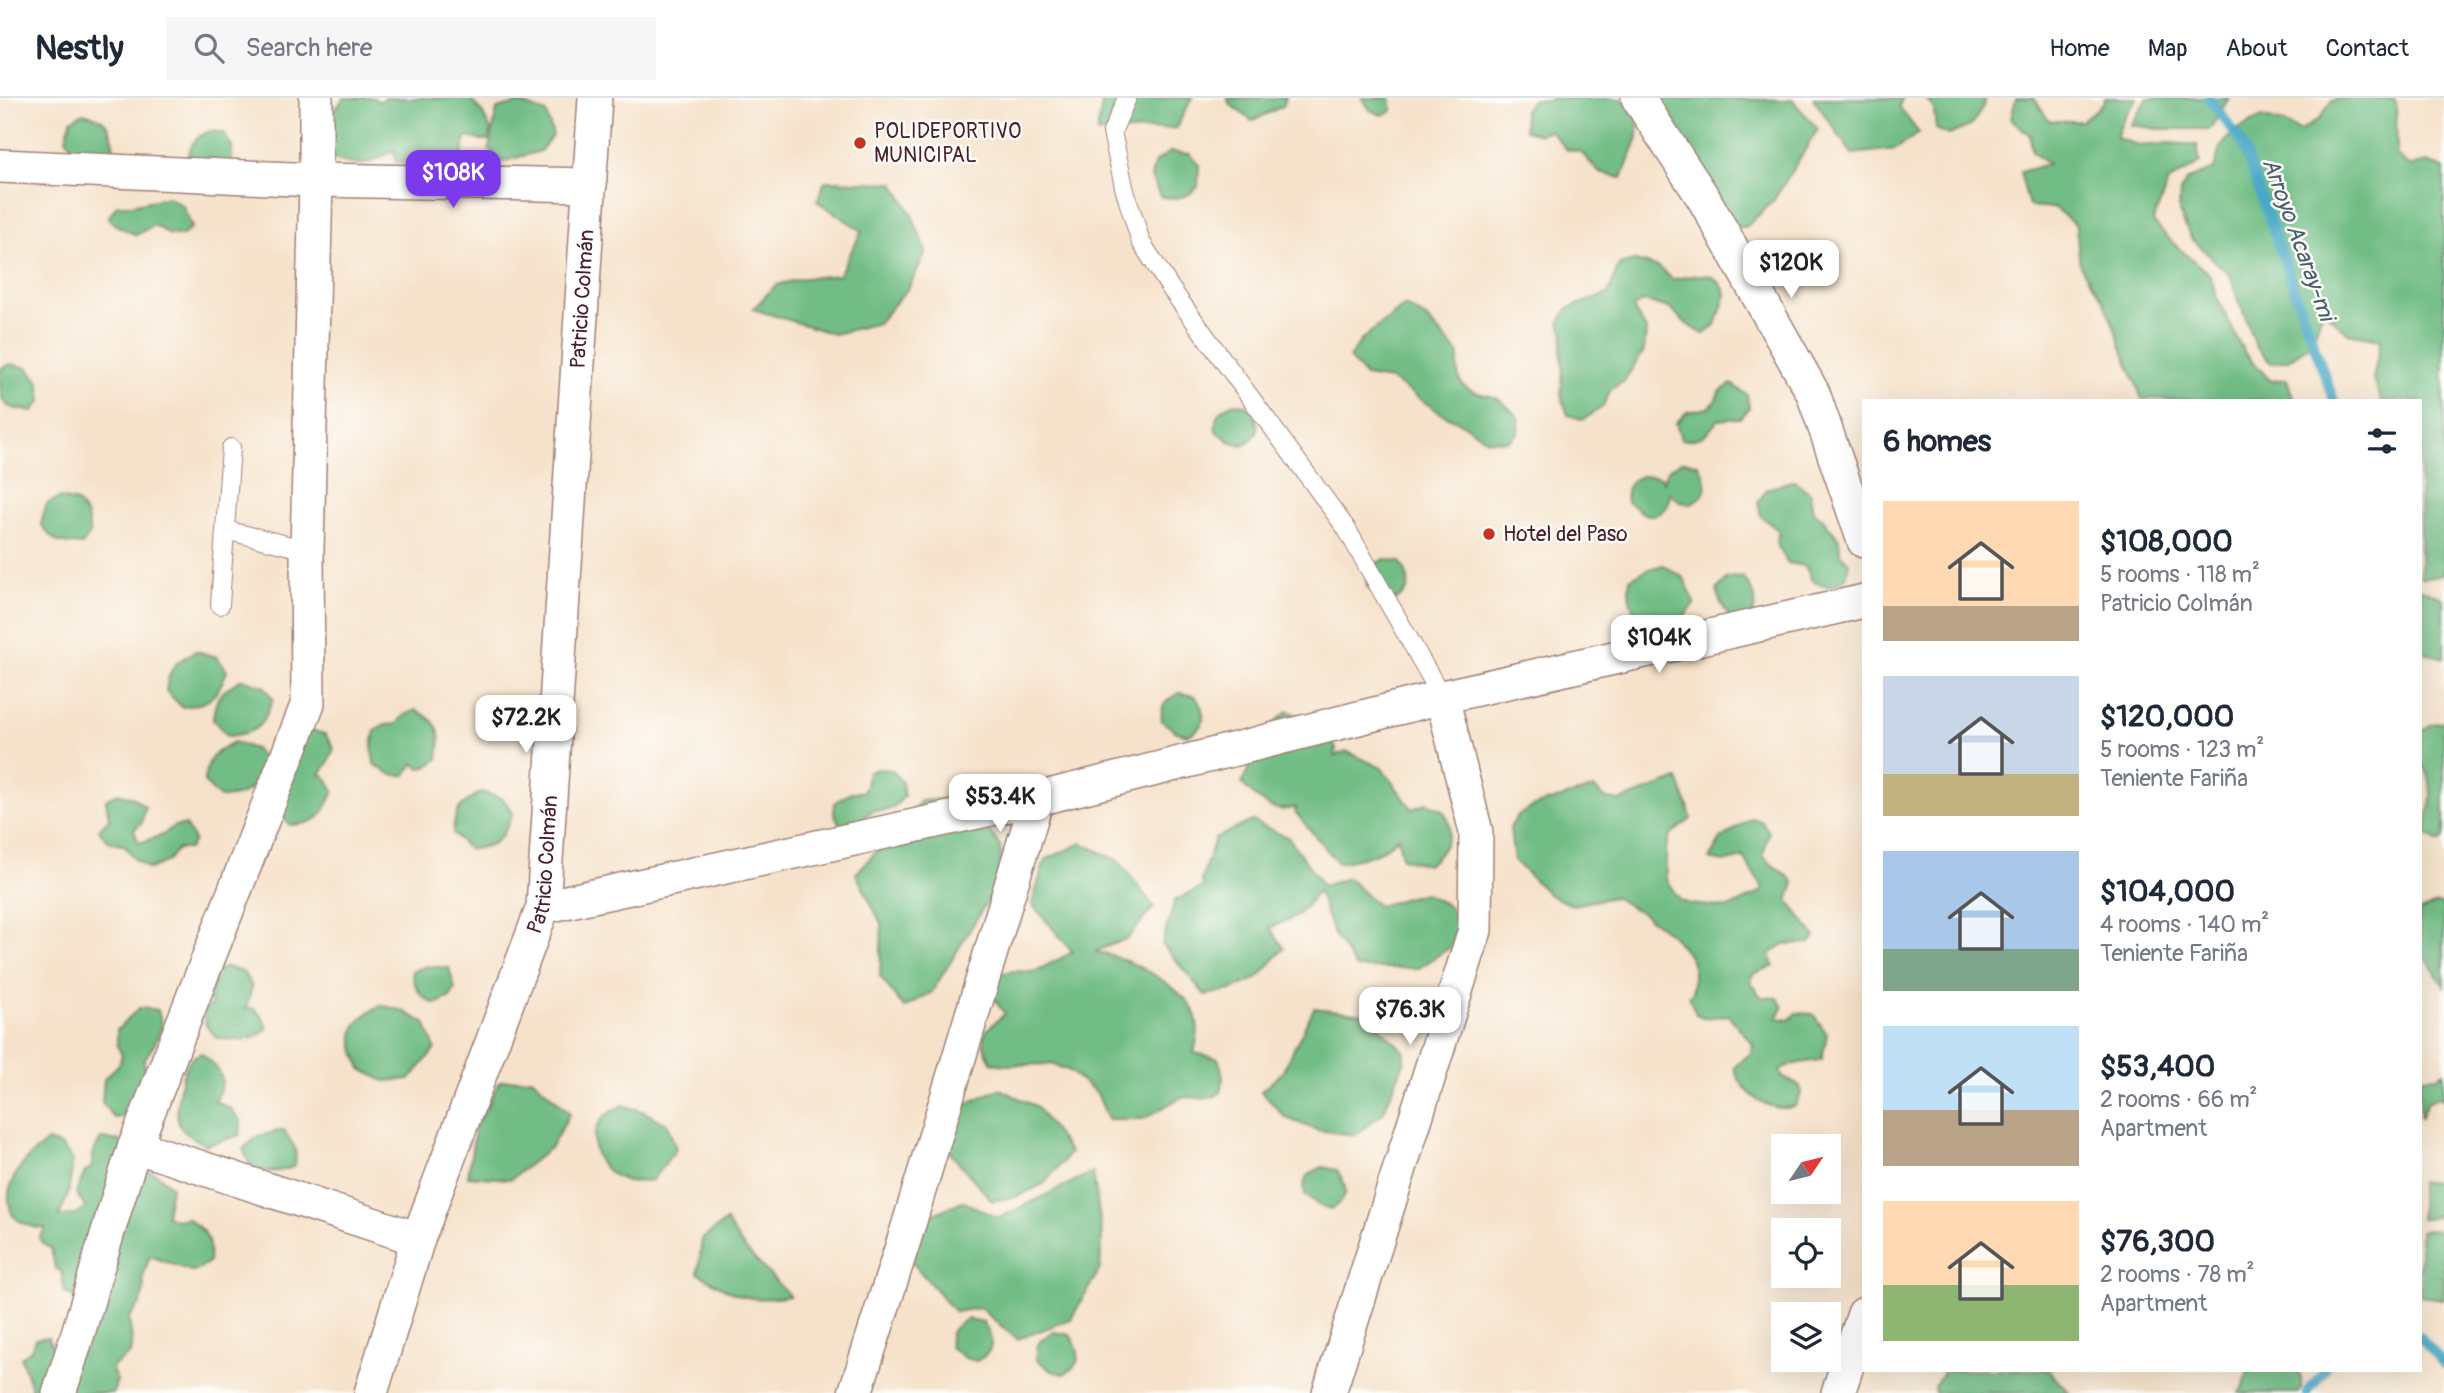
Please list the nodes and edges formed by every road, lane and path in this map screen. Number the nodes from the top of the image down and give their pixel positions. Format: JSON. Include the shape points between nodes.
{"nodes":[{"id":1,"x":316,"y":98,"type":"edge"},
{"id":2,"x":595,"y":98,"type":"edge"},
{"id":3,"x":1127,"y":98,"type":"edge"},
{"id":4,"x":1638,"y":98,"type":"edge"},
{"id":5,"x":0,"y":166,"type":"edge"},
{"id":6,"x":316,"y":180,"type":"junction"},
{"id":7,"x":590,"y":185,"type":"junction"},
{"id":8,"x":231,"y":448,"type":"dead end"},
{"id":9,"x":225,"y":530,"type":"junction"},
{"id":10,"x":1862,"y":535,"type":"edge"},
{"id":11,"x":307,"y":550,"type":"junction"},
{"id":12,"x":1862,"y":601,"type":"edge"},
{"id":13,"x":220,"y":605,"type":"dead end"},
{"id":14,"x":1442,"y":696,"type":"junction"},
{"id":15,"x":1037,"y":799,"type":"junction"},
{"id":16,"x":543,"y":906,"type":"junction"},
{"id":17,"x":135,"y":1146,"type":"junction"},
{"id":18,"x":418,"y":1239,"type":"junction"},
{"id":19,"x":1862,"y":1320,"type":"edge"},
{"id":20,"x":59,"y":1393,"type":"edge"},
{"id":21,"x":371,"y":1393,"type":"edge"},
{"id":22,"x":855,"y":1393,"type":"edge"},
{"id":23,"x":1329,"y":1393,"type":"edge"},
{"id":24,"x":1838,"y":1393,"type":"edge"}],
"edges":[{"from":1,"to":6,"type":"street"},
{"from":2,"to":7,"type":"street","name":"Patricio Colmán"},
{"from":3,"to":14,"type":"lane","via":[[1112,132],[1141,242],[1346,528]]},
{"from":4,"to":10,"type":"street","via":[[1703,199],[1813,393]]},
{"from":5,"to":6,"type":"street"},
{"from":6,"to":7,"type":"street"},
{"from":6,"to":11,"type":"street"},
{"from":7,"to":16,"type":"street","name":"Patricio Colmán"},
{"from":8,"to":9,"type":"lane"},
{"from":9,"to":11,"type":"lane"},
{"from":9,"to":13,"type":"lane"},
{"from":11,"to":17,"type":"street","via":[[308,704]]},
{"from":12,"to":14,"type":"street"},
{"from":14,"to":15,"type":"street"},
{"from":14,"to":23,"type":"street","via":[[1476,832],[1475,930]]},
{"from":15,"to":16,"type":"street"},
{"from":15,"to":22,"type":"street"},
{"from":16,"to":18,"type":"street","name":"Patricio Colmán"},
{"from":17,"to":18,"type":"street"},
{"from":17,"to":20,"type":"street"},
{"from":18,"to":21,"type":"street","name":"Patricio Colmán"},
{"from":19,"to":24,"type":"street"}]}
